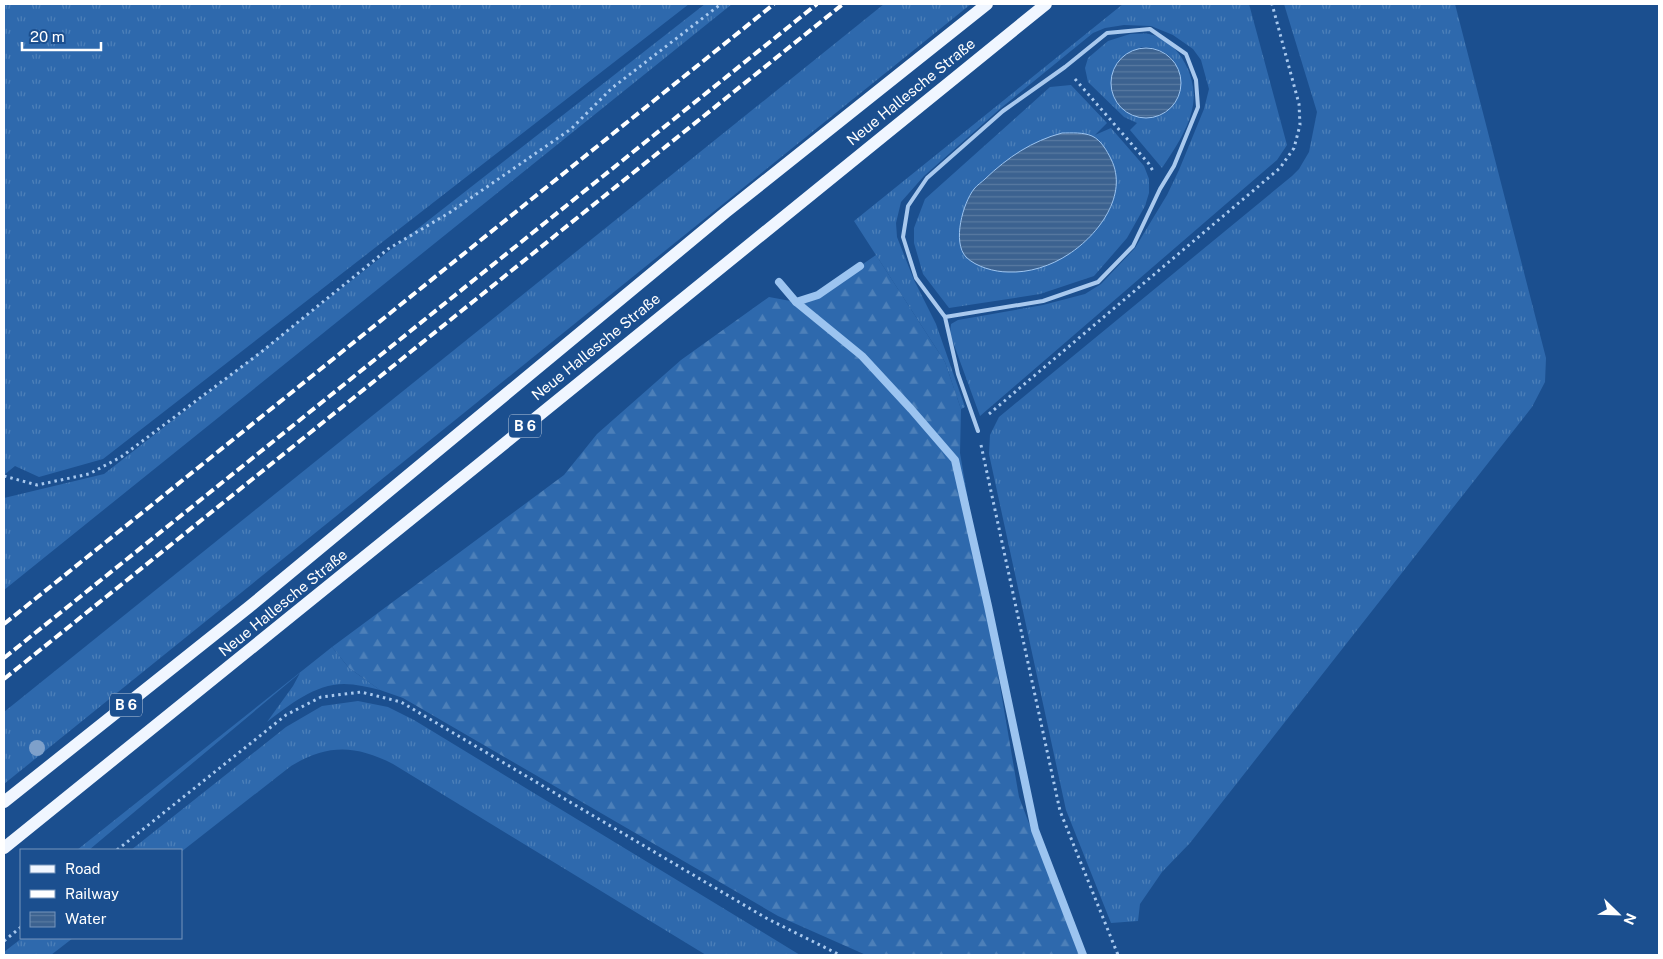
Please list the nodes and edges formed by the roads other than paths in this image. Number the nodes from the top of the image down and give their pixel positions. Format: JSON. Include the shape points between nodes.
{"nodes":[{"id":1,"x":987,"y":4,"type":"edge"},
{"id":2,"x":1046,"y":4,"type":"edge"},
{"id":3,"x":945,"y":317,"type":"junction"},
{"id":4,"x":978,"y":431,"type":"road end"},
{"id":5,"x":4,"y":802,"type":"edge"},
{"id":6,"x":4,"y":848,"type":"edge"}],
"edges":[{"from":1,"to":5,"type":"main road","name":"Neue Hallesche Straße","number":"B 6","via":[[726,212],[249,607]]},
{"from":2,"to":6,"type":"main road","name":"Neue Hallesche Straße","number":"B 6"},
{"from":3,"to":3,"type":"lane","via":[[916,278],[903,237],[908,206],[928,178],[1003,111],[1107,33],[1150,29],[1186,54],[1196,80],[1198,107],[1174,166],[1133,246],[1098,282],[1043,301]]},
{"from":3,"to":4,"type":"lane","via":[[958,374]]}]}
